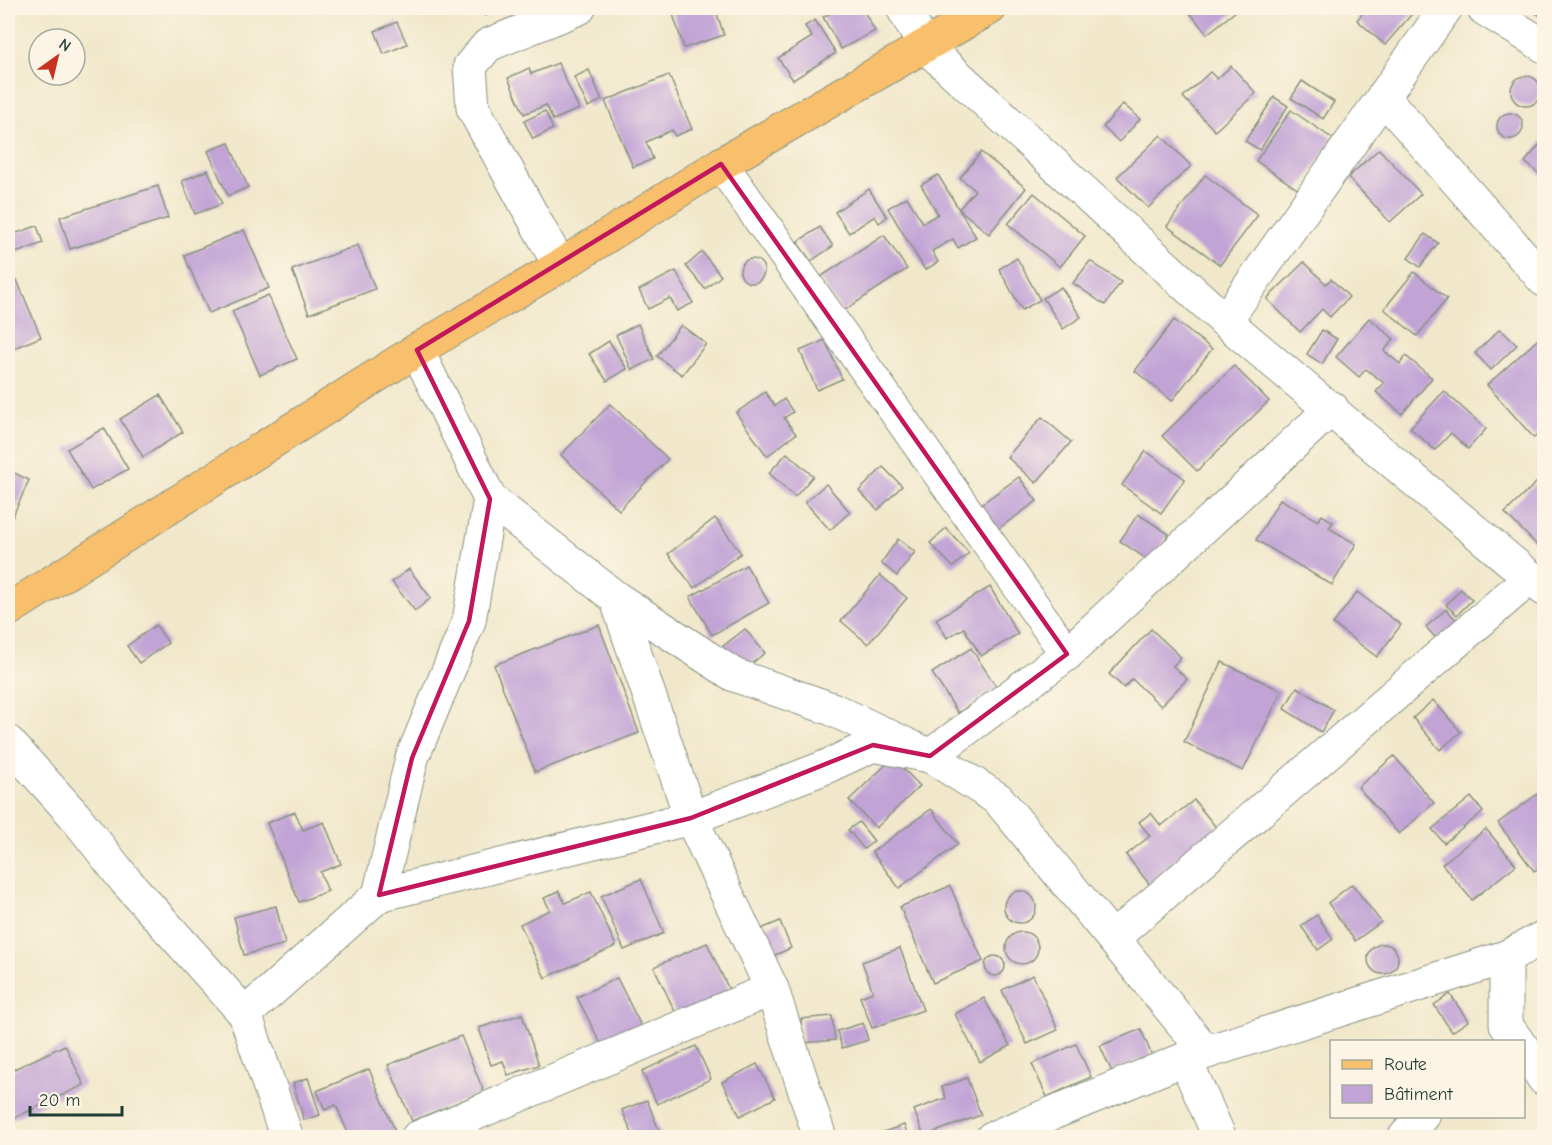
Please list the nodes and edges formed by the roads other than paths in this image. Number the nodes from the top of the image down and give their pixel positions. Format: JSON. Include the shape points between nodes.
{"nodes":[{"id":1,"x":579,"y":8,"type":"edge"},
{"id":2,"x":903,"y":8,"type":"edge"},
{"id":3,"x":990,"y":8,"type":"edge"},
{"id":4,"x":1446,"y":8,"type":"edge"},
{"id":5,"x":1483,"y":8,"type":"edge"},
{"id":6,"x":924,"y":45,"type":"junction"},
{"id":7,"x":1545,"y":46,"type":"edge"},
{"id":8,"x":1383,"y":97,"type":"junction"},
{"id":9,"x":721,"y":164,"type":"junction"},
{"id":10,"x":560,"y":266,"type":"junction"},
{"id":11,"x":1545,"y":280,"type":"edge"},
{"id":12,"x":1225,"y":321,"type":"junction"},
{"id":13,"x":417,"y":350,"type":"junction"},
{"id":14,"x":1332,"y":408,"type":"junction"},
{"id":15,"x":490,"y":499,"type":"junction"},
{"id":16,"x":1538,"y":583,"type":"edge"},
{"id":17,"x":616,"y":598,"type":"junction"},
{"id":18,"x":8,"y":610,"type":"edge"},
{"id":19,"x":1067,"y":654,"type":"junction"},
{"id":20,"x":8,"y":742,"type":"edge"},
{"id":21,"x":930,"y":756,"type":"junction"},
{"id":22,"x":691,"y":818,"type":"junction"},
{"id":23,"x":379,"y":895,"type":"junction"},
{"id":24,"x":1114,"y":937,"type":"junction"},
{"id":25,"x":1545,"y":937,"type":"edge"},
{"id":26,"x":1506,"y":957,"type":"junction"},
{"id":27,"x":772,"y":989,"type":"junction"},
{"id":28,"x":245,"y":1014,"type":"junction"},
{"id":29,"x":1509,"y":1039,"type":"edge"},
{"id":30,"x":1195,"y":1056,"type":"junction"},
{"id":31,"x":1525,"y":1056,"type":"edge"},
{"id":32,"x":1545,"y":1078,"type":"edge"},
{"id":33,"x":1421,"y":1118,"type":"edge"},
{"id":34,"x":287,"y":1137,"type":"edge"},
{"id":35,"x":417,"y":1137,"type":"edge"},
{"id":36,"x":820,"y":1137,"type":"edge"},
{"id":37,"x":992,"y":1137,"type":"edge"},
{"id":38,"x":1220,"y":1137,"type":"edge"},
{"id":39,"x":1404,"y":1137,"type":"edge"}],
"edges":[{"from":1,"to":10,"type":"street","via":[[488,45],[470,66],[473,108]]},
{"from":2,"to":6,"type":"street"},
{"from":3,"to":6,"type":"main road"},
{"from":4,"to":8,"type":"street"},
{"from":5,"to":7,"type":"street"},
{"from":6,"to":9,"type":"main road"},
{"from":6,"to":12,"type":"street"},
{"from":8,"to":11,"type":"street"},
{"from":8,"to":12,"type":"street"},
{"from":9,"to":10,"type":"main road"},
{"from":9,"to":19,"type":"street"},
{"from":10,"to":13,"type":"main road"},
{"from":12,"to":14,"type":"street"},
{"from":13,"to":15,"type":"street"},
{"from":13,"to":18,"type":"main road"},
{"from":14,"to":16,"type":"street"},
{"from":14,"to":19,"type":"street"},
{"from":15,"to":17,"type":"street"},
{"from":15,"to":23,"type":"street","via":[[469,621],[412,758]]},
{"from":16,"to":24,"type":"street"},
{"from":17,"to":21,"type":"street","via":[[734,675],[832,709]]},
{"from":17,"to":22,"type":"street"},
{"from":19,"to":21,"type":"street"},
{"from":20,"to":28,"type":"street"},
{"from":21,"to":22,"type":"street","via":[[873,745]]},
{"from":21,"to":24,"type":"street","via":[[998,799]]},
{"from":22,"to":23,"type":"street"},
{"from":22,"to":27,"type":"street"},
{"from":23,"to":28,"type":"street"},
{"from":24,"to":30,"type":"street"},
{"from":25,"to":26,"type":"street"},
{"from":26,"to":29,"type":"street"},
{"from":26,"to":30,"type":"street"},
{"from":27,"to":35,"type":"street"},
{"from":27,"to":36,"type":"street"},
{"from":28,"to":34,"type":"street"},
{"from":30,"to":37,"type":"street"},
{"from":30,"to":38,"type":"street"},
{"from":31,"to":32,"type":"street"},
{"from":33,"to":39,"type":"street"}]}
